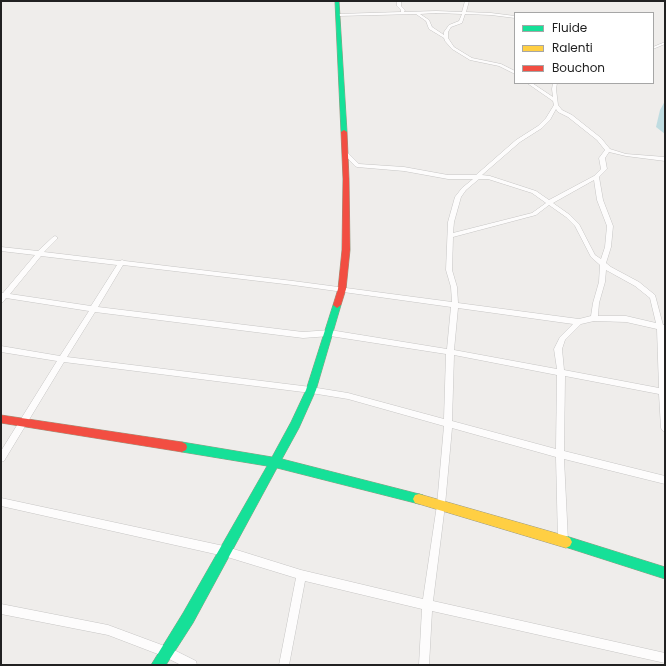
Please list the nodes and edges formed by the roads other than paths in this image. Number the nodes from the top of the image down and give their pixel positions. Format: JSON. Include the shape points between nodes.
{"nodes":[{"id":1,"x":337,"y":1,"type":"edge"},
{"id":2,"x":399,"y":1,"type":"edge"},
{"id":3,"x":467,"y":1,"type":"edge"},
{"id":4,"x":423,"y":12,"type":"junction"},
{"id":5,"x":417,"y":13,"type":"junction"},
{"id":6,"x":462,"y":13,"type":"junction"},
{"id":7,"x":402,"y":14,"type":"junction"},
{"id":8,"x":338,"y":15,"type":"junction"},
{"id":9,"x":514,"y":17,"type":"edge"},
{"id":10,"x":428,"y":22,"type":"junction"},
{"id":11,"x":446,"y":32,"type":"junction"},
{"id":12,"x":446,"y":40,"type":"junction"},
{"id":13,"x":665,"y":42,"type":"edge"},
{"id":14,"x":654,"y":48,"type":"edge"},
{"id":15,"x":514,"y":72,"type":"edge"},
{"id":16,"x":530,"y":84,"type":"edge"},
{"id":17,"x":555,"y":84,"type":"edge"},
{"id":18,"x":555,"y":103,"type":"junction"},
{"id":19,"x":608,"y":150,"type":"junction"},
{"id":20,"x":344,"y":152,"type":"junction"},
{"id":21,"x":665,"y":159,"type":"edge"},
{"id":22,"x":476,"y":177,"type":"junction"},
{"id":23,"x":596,"y":177,"type":"junction"},
{"id":24,"x":550,"y":202,"type":"junction"},
{"id":25,"x":450,"y":236,"type":"junction"},
{"id":26,"x":55,"y":238,"type":"dead end"},
{"id":27,"x":1,"y":249,"type":"edge"},
{"id":28,"x":40,"y":253,"type":"junction"},
{"id":29,"x":122,"y":262,"type":"junction"},
{"id":30,"x":603,"y":264,"type":"junction"},
{"id":31,"x":342,"y":289,"type":"junction"},
{"id":32,"x":2,"y":297,"type":"edge"},
{"id":33,"x":455,"y":304,"type":"junction"},
{"id":34,"x":94,"y":309,"type":"junction"},
{"id":35,"x":594,"y":318,"type":"junction"},
{"id":36,"x":579,"y":322,"type":"junction"},
{"id":37,"x":663,"y":328,"type":"edge"},
{"id":38,"x":330,"y":333,"type":"junction"},
{"id":39,"x":1,"y":349,"type":"edge"},
{"id":40,"x":450,"y":352,"type":"junction"},
{"id":41,"x":63,"y":359,"type":"junction"},
{"id":42,"x":561,"y":372,"type":"junction"},
{"id":43,"x":311,"y":390,"type":"junction"},
{"id":44,"x":664,"y":392,"type":"edge"},
{"id":45,"x":1,"y":418,"type":"edge"},
{"id":46,"x":22,"y":423,"type":"junction"},
{"id":47,"x":448,"y":423,"type":"junction"},
{"id":48,"x":665,"y":428,"type":"edge"},
{"id":49,"x":560,"y":454,"type":"junction"},
{"id":50,"x":1,"y":458,"type":"edge"},
{"id":51,"x":275,"y":462,"type":"junction"},
{"id":52,"x":665,"y":480,"type":"edge"},
{"id":53,"x":1,"y":502,"type":"edge"},
{"id":54,"x":441,"y":505,"type":"junction"},
{"id":55,"x":563,"y":541,"type":"junction"},
{"id":56,"x":224,"y":552,"type":"junction"},
{"id":57,"x":665,"y":573,"type":"edge"},
{"id":58,"x":301,"y":575,"type":"junction"},
{"id":59,"x":427,"y":605,"type":"junction"},
{"id":60,"x":1,"y":609,"type":"edge"},
{"id":61,"x":166,"y":652,"type":"junction"},
{"id":62,"x":665,"y":658,"type":"edge"},
{"id":63,"x":158,"y":665,"type":"edge"},
{"id":64,"x":192,"y":665,"type":"edge"},
{"id":65,"x":284,"y":665,"type":"edge"},
{"id":66,"x":424,"y":665,"type":"edge"}],
"edges":[{"from":1,"to":8,"type":"main road"},
{"from":2,"to":7,"type":"street"},
{"from":3,"to":6,"type":"street"},
{"from":4,"to":5,"type":"street"},
{"from":4,"to":6,"type":"street"},
{"from":4,"to":10,"type":"street","via":[[433,17]]},
{"from":5,"to":7,"type":"street"},
{"from":5,"to":10,"type":"street"},
{"from":6,"to":9,"type":"street"},
{"from":6,"to":11,"type":"street","via":[[461,22],[450,25]]},
{"from":7,"to":8,"type":"street"},
{"from":8,"to":20,"type":"main road"},
{"from":10,"to":11,"type":"street"},
{"from":10,"to":12,"type":"street","via":[[430,28]]},
{"from":11,"to":12,"type":"street"},
{"from":12,"to":15,"type":"street","via":[[453,48],[471,59],[500,65]]},
{"from":13,"to":14,"type":"street"},
{"from":16,"to":18,"type":"street"},
{"from":17,"to":18,"type":"street"},
{"from":18,"to":19,"type":"street","via":[[560,111],[599,139]]},
{"from":18,"to":22,"type":"street","via":[[548,119],[540,128],[518,141]]},
{"from":19,"to":21,"type":"street","via":[[626,155]]},
{"from":19,"to":23,"type":"street","via":[[602,158],[604,169]]},
{"from":20,"to":22,"type":"street","via":[[357,165],[404,169],[448,177]]},
{"from":20,"to":31,"type":"main road","via":[[346,250]]},
{"from":22,"to":24,"type":"street","via":[[488,177],[517,186],[534,192]]},
{"from":22,"to":25,"type":"street","via":[[458,197]]},
{"from":23,"to":24,"type":"street"},
{"from":23,"to":30,"type":"street","via":[[600,200],[610,226]]},
{"from":24,"to":25,"type":"street","via":[[534,214]]},
{"from":24,"to":30,"type":"street","via":[[578,224],[593,256]]},
{"from":25,"to":33,"type":"street","via":[[449,270]]},
{"from":26,"to":28,"type":"street"},
{"from":27,"to":28,"type":"street"},
{"from":28,"to":29,"type":"street"},
{"from":28,"to":32,"type":"street"},
{"from":29,"to":31,"type":"street"},
{"from":29,"to":34,"type":"street"},
{"from":30,"to":35,"type":"street"},
{"from":30,"to":37,"type":"street","via":[[637,284],[653,297]]},
{"from":31,"to":33,"type":"street"},
{"from":31,"to":38,"type":"main road"},
{"from":32,"to":34,"type":"street"},
{"from":33,"to":36,"type":"street"},
{"from":33,"to":40,"type":"street"},
{"from":34,"to":38,"type":"street","via":[[304,335]]},
{"from":34,"to":41,"type":"street"},
{"from":35,"to":36,"type":"street"},
{"from":35,"to":37,"type":"street","via":[[626,319]]},
{"from":36,"to":42,"type":"street","via":[[562,339],[558,349]]},
{"from":37,"to":44,"type":"street"},
{"from":38,"to":40,"type":"street"},
{"from":38,"to":43,"type":"main road"},
{"from":39,"to":41,"type":"street"},
{"from":40,"to":42,"type":"street"},
{"from":40,"to":47,"type":"street"},
{"from":41,"to":43,"type":"street"},
{"from":41,"to":46,"type":"street"},
{"from":42,"to":44,"type":"street"},
{"from":42,"to":49,"type":"street"},
{"from":43,"to":47,"type":"street","via":[[348,396]]},
{"from":43,"to":51,"type":"main road"},
{"from":44,"to":48,"type":"street"},
{"from":45,"to":46,"type":"main road"},
{"from":46,"to":50,"type":"street"},
{"from":46,"to":51,"type":"main road"},
{"from":47,"to":49,"type":"street"},
{"from":47,"to":54,"type":"street"},
{"from":49,"to":52,"type":"street"},
{"from":49,"to":55,"type":"street"},
{"from":51,"to":54,"type":"main road"},
{"from":51,"to":56,"type":"main road"},
{"from":53,"to":56,"type":"street"},
{"from":54,"to":55,"type":"main road"},
{"from":54,"to":59,"type":"street"},
{"from":55,"to":57,"type":"main road"},
{"from":56,"to":58,"type":"street"},
{"from":56,"to":61,"type":"main road"},
{"from":58,"to":59,"type":"street"},
{"from":58,"to":65,"type":"street"},
{"from":59,"to":62,"type":"street"},
{"from":59,"to":66,"type":"street"},
{"from":60,"to":61,"type":"street","via":[[108,630]]},
{"from":61,"to":63,"type":"main road"},
{"from":61,"to":64,"type":"street"}]}
